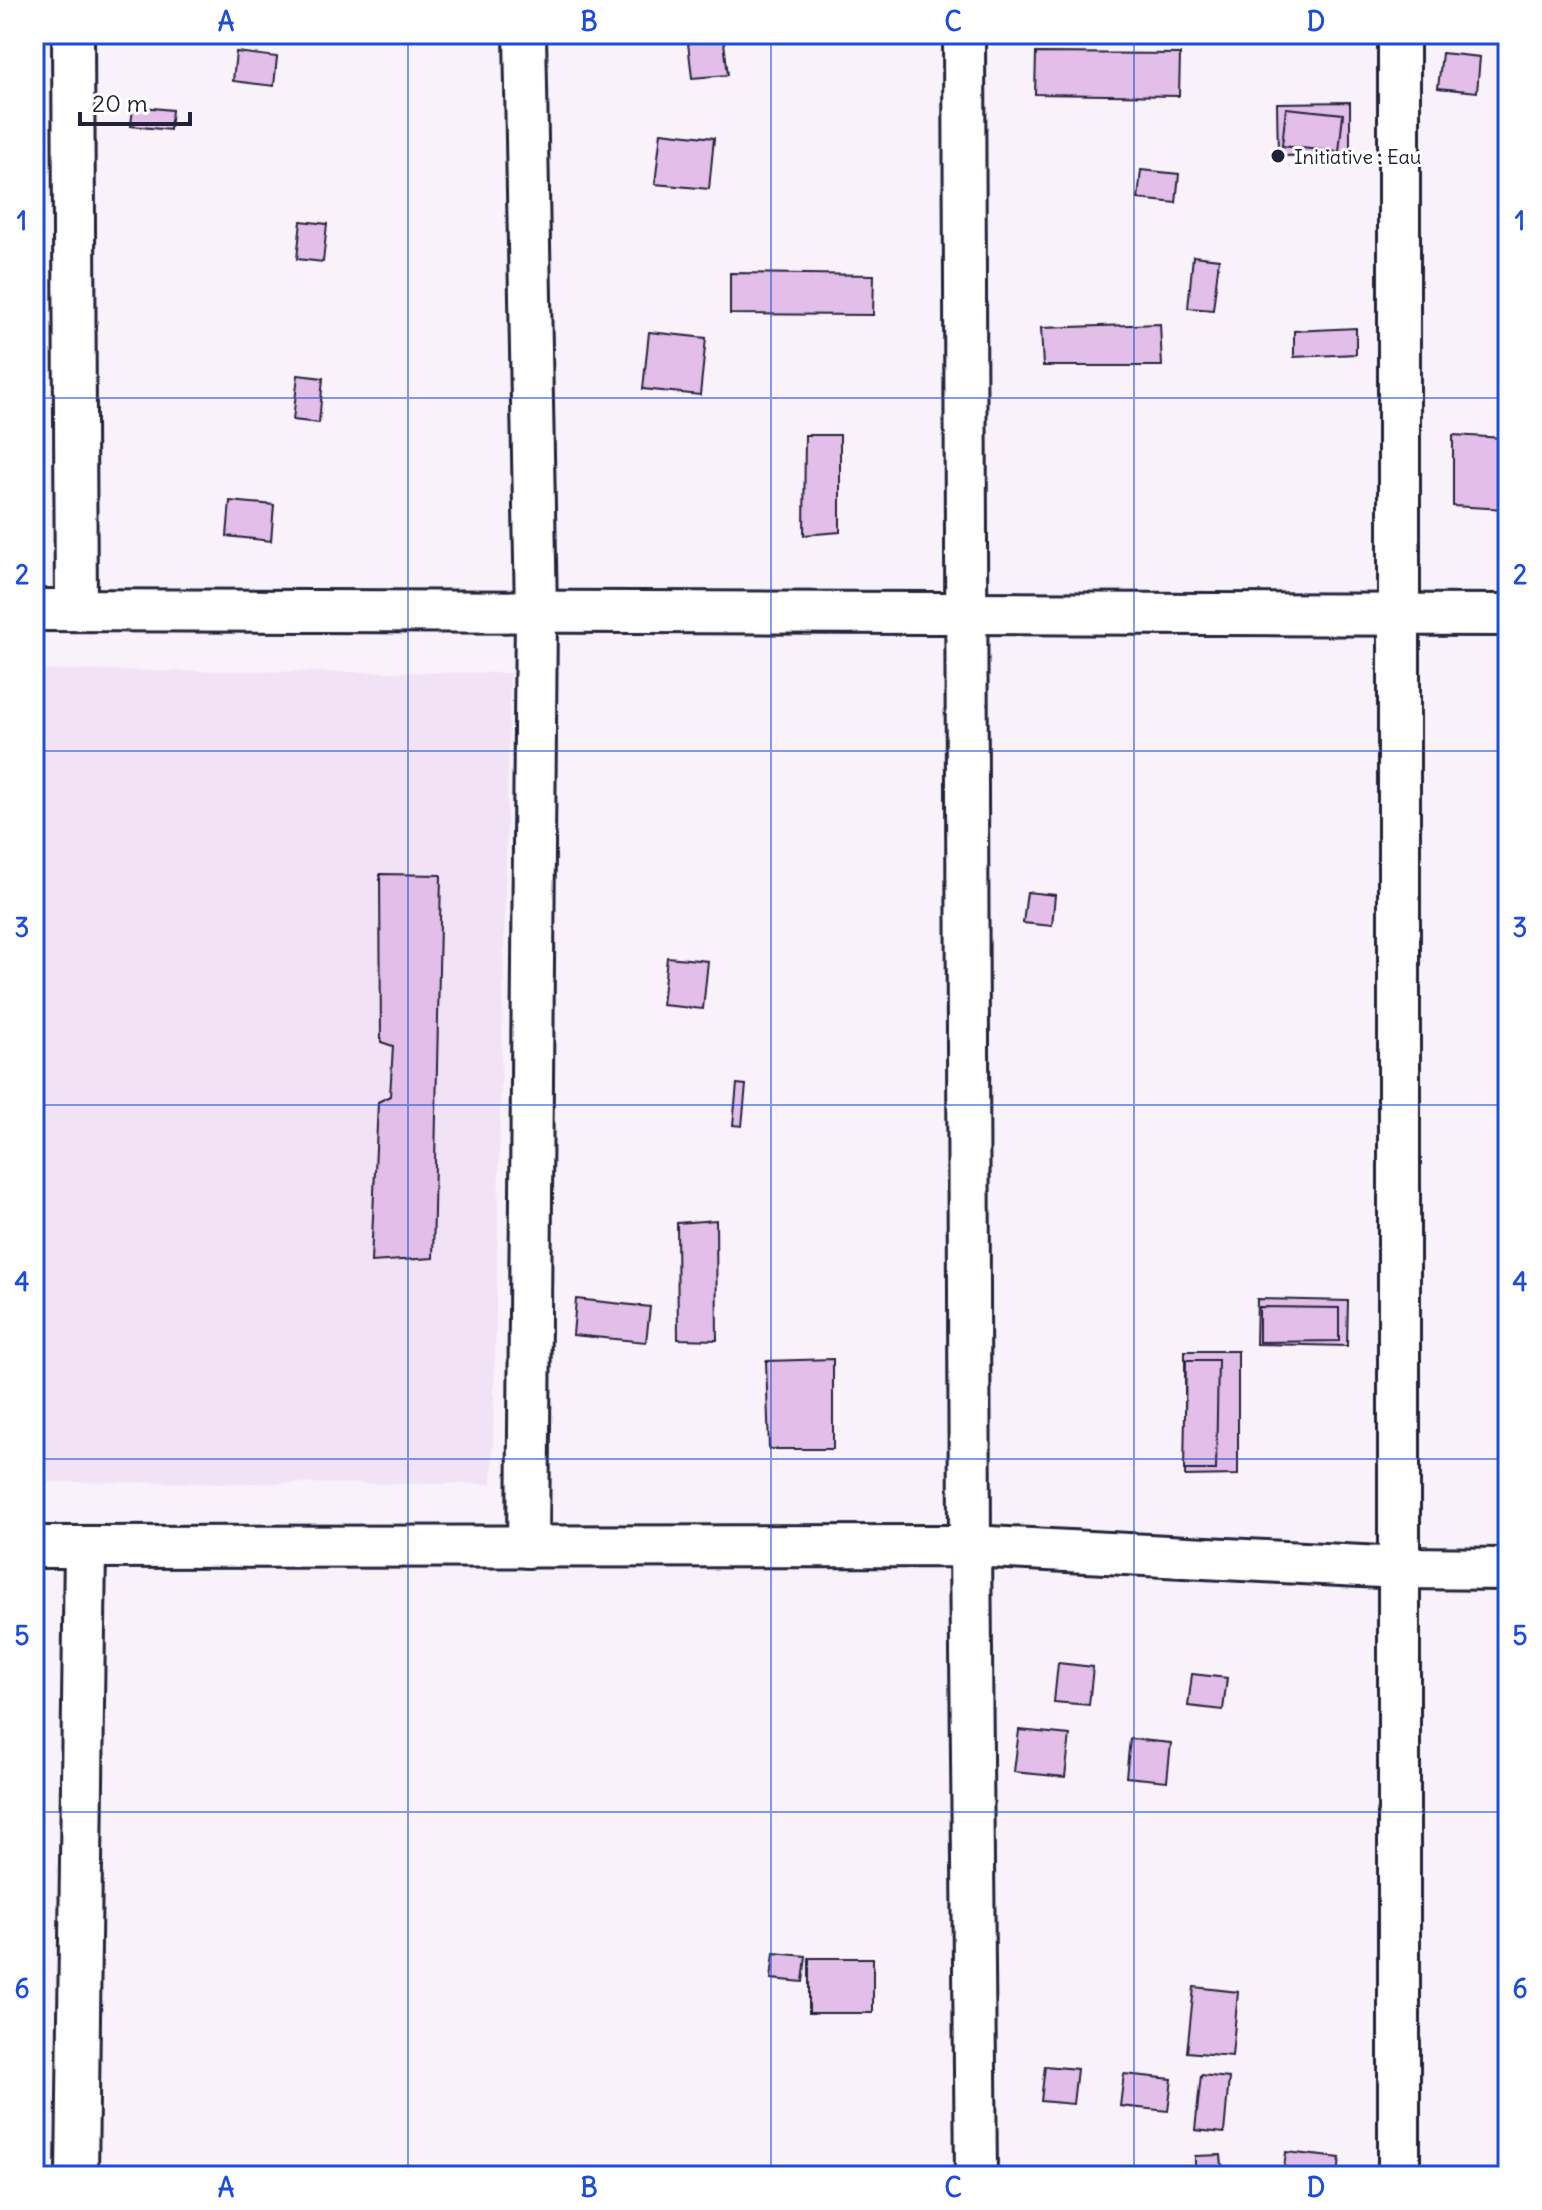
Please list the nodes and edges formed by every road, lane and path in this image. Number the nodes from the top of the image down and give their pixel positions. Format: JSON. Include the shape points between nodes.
{"nodes":[{"id":1,"x":73,"y":34,"type":"edge"},
{"id":2,"x":525,"y":34,"type":"edge"},
{"id":3,"x":964,"y":34,"type":"edge"},
{"id":4,"x":1399,"y":34,"type":"edge"},
{"id":5,"x":34,"y":610,"type":"edge"},
{"id":6,"x":76,"y":610,"type":"junction"},
{"id":7,"x":536,"y":612,"type":"junction"},
{"id":8,"x":966,"y":613,"type":"junction"},
{"id":9,"x":1398,"y":615,"type":"junction"},
{"id":10,"x":1508,"y":615,"type":"edge"},
{"id":11,"x":970,"y":1546,"type":"junction"},
{"id":12,"x":34,"y":1547,"type":"edge"},
{"id":13,"x":85,"y":1547,"type":"junction"},
{"id":14,"x":528,"y":1547,"type":"junction"},
{"id":15,"x":1401,"y":1568,"type":"junction"},
{"id":16,"x":1508,"y":1569,"type":"edge"},
{"id":17,"x":77,"y":2176,"type":"edge"},
{"id":18,"x":976,"y":2176,"type":"edge"},
{"id":19,"x":1399,"y":2176,"type":"edge"}],
"edges":[{"from":1,"to":6,"type":"street"},
{"from":2,"to":7,"type":"street"},
{"from":3,"to":8,"type":"street"},
{"from":4,"to":9,"type":"street"},
{"from":5,"to":6,"type":"street"},
{"from":6,"to":7,"type":"street"},
{"from":7,"to":8,"type":"street"},
{"from":7,"to":14,"type":"street"},
{"from":8,"to":9,"type":"street"},
{"from":8,"to":11,"type":"street"},
{"from":9,"to":10,"type":"street"},
{"from":9,"to":15,"type":"street"},
{"from":11,"to":14,"type":"street"},
{"from":11,"to":15,"type":"street"},
{"from":11,"to":18,"type":"street"},
{"from":12,"to":13,"type":"street"},
{"from":13,"to":14,"type":"street"},
{"from":13,"to":17,"type":"street"},
{"from":15,"to":16,"type":"street"},
{"from":15,"to":19,"type":"street"}]}
